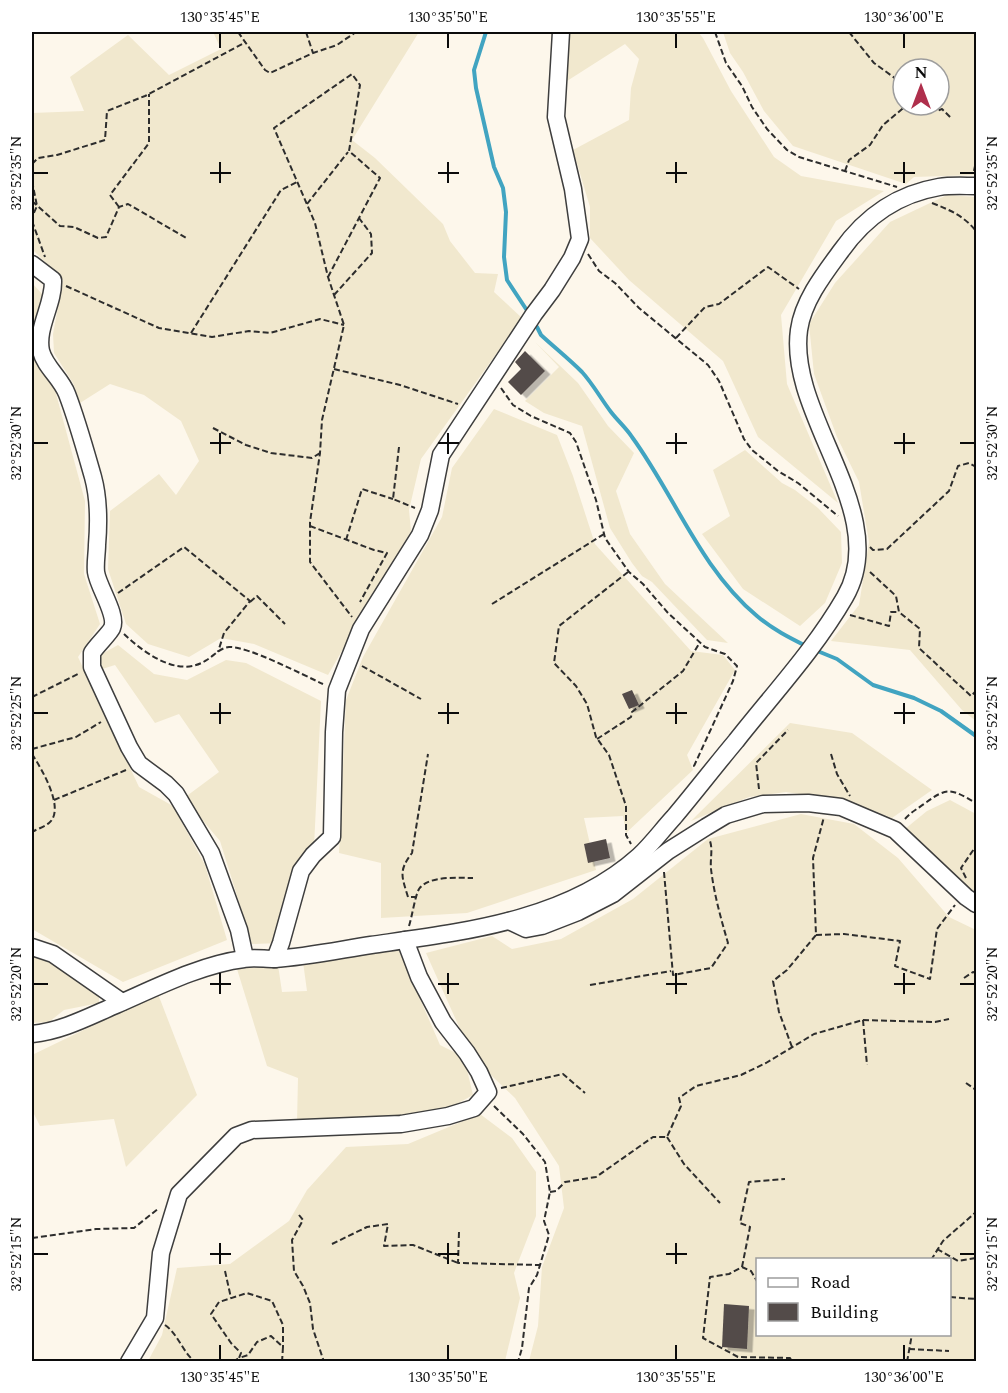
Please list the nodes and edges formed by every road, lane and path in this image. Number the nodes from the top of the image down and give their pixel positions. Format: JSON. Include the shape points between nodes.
{"nodes":[{"id":1,"x":238,"y":32,"type":"edge"},
{"id":2,"x":306,"y":32,"type":"edge"},
{"id":3,"x":356,"y":32,"type":"edge"},
{"id":4,"x":561,"y":32,"type":"edge"},
{"id":5,"x":715,"y":32,"type":"edge"},
{"id":6,"x":849,"y":32,"type":"edge"},
{"id":7,"x":246,"y":42,"type":"junction"},
{"id":8,"x":313,"y":53,"type":"junction"},
{"id":9,"x":891,"y":75,"type":"edge"},
{"id":10,"x":149,"y":94,"type":"junction"},
{"id":11,"x":893,"y":117,"type":"edge"},
{"id":12,"x":349,"y":151,"type":"junction"},
{"id":13,"x":32,"y":164,"type":"edge"},
{"id":14,"x":845,"y":171,"type":"junction"},
{"id":15,"x":32,"y":181,"type":"edge"},
{"id":16,"x":297,"y":182,"type":"junction"},
{"id":17,"x":976,"y":186,"type":"edge"},
{"id":18,"x":910,"y":194,"type":"junction"},
{"id":19,"x":32,"y":201,"type":"edge"},
{"id":20,"x":307,"y":204,"type":"junction"},
{"id":21,"x":37,"y":206,"type":"junction"},
{"id":22,"x":119,"y":207,"type":"junction"},
{"id":23,"x":32,"y":217,"type":"edge"},
{"id":24,"x":359,"y":218,"type":"junction"},
{"id":25,"x":32,"y":221,"type":"edge"},
{"id":26,"x":976,"y":231,"type":"edge"},
{"id":27,"x":580,"y":238,"type":"junction"},
{"id":28,"x":189,"y":239,"type":"dead end"},
{"id":29,"x":38,"y":261,"type":"edge"},
{"id":30,"x":328,"y":277,"type":"junction"},
{"id":31,"x":53,"y":280,"type":"junction"},
{"id":32,"x":334,"y":295,"type":"junction"},
{"id":33,"x":811,"y":298,"type":"junction"},
{"id":34,"x":344,"y":325,"type":"junction"},
{"id":35,"x":191,"y":333,"type":"junction"},
{"id":36,"x":675,"y":338,"type":"junction"},
{"id":37,"x":334,"y":369,"type":"junction"},
{"id":38,"x":490,"y":382,"type":"junction"},
{"id":39,"x":473,"y":408,"type":"junction"},
{"id":40,"x":213,"y":428,"type":"dead end"},
{"id":41,"x":399,"y":447,"type":"dead end"},
{"id":42,"x":320,"y":453,"type":"junction"},
{"id":43,"x":976,"y":467,"type":"edge"},
{"id":44,"x":393,"y":499,"type":"junction"},
{"id":45,"x":428,"y":514,"type":"junction"},
{"id":46,"x":310,"y":526,"type":"junction"},
{"id":47,"x":856,"y":533,"type":"junction"},
{"id":48,"x":604,"y":534,"type":"junction"},
{"id":49,"x":346,"y":540,"type":"junction"},
{"id":50,"x":855,"y":569,"type":"junction"},
{"id":51,"x":629,"y":572,"type":"junction"},
{"id":52,"x":106,"y":601,"type":"junction"},
{"id":53,"x":248,"y":603,"type":"junction"},
{"id":54,"x":492,"y":604,"type":"dead end"},
{"id":55,"x":836,"y":611,"type":"junction"},
{"id":56,"x":899,"y":612,"type":"junction"},
{"id":57,"x":357,"y":623,"type":"junction"},
{"id":58,"x":285,"y":624,"type":"dead end"},
{"id":59,"x":112,"y":627,"type":"junction"},
{"id":60,"x":700,"y":642,"type":"junction"},
{"id":61,"x":218,"y":652,"type":"junction"},
{"id":62,"x":349,"y":659,"type":"junction"},
{"id":63,"x":92,"y":667,"type":"junction"},
{"id":64,"x":337,"y":690,"type":"junction"},
{"id":65,"x":976,"y":692,"type":"edge"},
{"id":66,"x":32,"y":697,"type":"edge"},
{"id":67,"x":421,"y":699,"type":"dead end"},
{"id":68,"x":114,"y":714,"type":"junction"},
{"id":69,"x":788,"y":730,"type":"dead end"},
{"id":70,"x":597,"y":739,"type":"junction"},
{"id":71,"x":32,"y":748,"type":"edge"},
{"id":72,"x":32,"y":754,"type":"edge"},
{"id":73,"x":428,"y":754,"type":"dead end"},
{"id":74,"x":831,"y":754,"type":"dead end"},
{"id":75,"x":139,"y":764,"type":"junction"},
{"id":76,"x":705,"y":779,"type":"junction"},
{"id":77,"x":54,"y":800,"type":"junction"},
{"id":78,"x":976,"y":803,"type":"edge"},
{"id":79,"x":761,"y":804,"type":"junction"},
{"id":80,"x":828,"y":805,"type":"junction"},
{"id":81,"x":850,"y":811,"type":"junction"},
{"id":82,"x":706,"y":827,"type":"junction"},
{"id":83,"x":895,"y":830,"type":"junction"},
{"id":84,"x":32,"y":832,"type":"edge"},
{"id":85,"x":976,"y":846,"type":"edge"},
{"id":86,"x":662,"y":856,"type":"junction"},
{"id":87,"x":638,"y":857,"type":"junction"},
{"id":88,"x":473,"y":878,"type":"dead end"},
{"id":89,"x":963,"y":894,"type":"junction"},
{"id":90,"x":417,"y":897,"type":"junction"},
{"id":91,"x":976,"y":904,"type":"edge"},
{"id":92,"x":509,"y":921,"type":"junction"},
{"id":93,"x":816,"y":934,"type":"junction"},
{"id":94,"x":405,"y":940,"type":"junction"},
{"id":95,"x":32,"y":947,"type":"edge"},
{"id":96,"x":245,"y":958,"type":"junction"},
{"id":97,"x":275,"y":959,"type":"junction"},
{"id":98,"x":671,"y":971,"type":"junction"},
{"id":99,"x":976,"y":973,"type":"edge"},
{"id":100,"x":964,"y":978,"type":"dead end"},
{"id":101,"x":590,"y":985,"type":"dead end"},
{"id":102,"x":122,"y":1002,"type":"junction"},
{"id":103,"x":949,"y":1019,"type":"dead end"},
{"id":104,"x":863,"y":1020,"type":"junction"},
{"id":105,"x":32,"y":1034,"type":"edge"},
{"id":106,"x":792,"y":1047,"type":"junction"},
{"id":107,"x":867,"y":1065,"type":"dead end"},
{"id":108,"x":966,"y":1083,"type":"dead end"},
{"id":109,"x":976,"y":1090,"type":"edge"},
{"id":110,"x":488,"y":1092,"type":"junction"},
{"id":111,"x":585,"y":1093,"type":"dead end"},
{"id":112,"x":668,"y":1137,"type":"junction"},
{"id":113,"x":785,"y":1179,"type":"dead end"},
{"id":114,"x":550,"y":1192,"type":"junction"},
{"id":115,"x":720,"y":1203,"type":"dead end"},
{"id":116,"x":161,"y":1207,"type":"dead end"},
{"id":117,"x":976,"y":1212,"type":"edge"},
{"id":118,"x":299,"y":1215,"type":"dead end"},
{"id":119,"x":459,"y":1232,"type":"dead end"},
{"id":120,"x":32,"y":1238,"type":"edge"},
{"id":121,"x":332,"y":1244,"type":"dead end"},
{"id":122,"x":937,"y":1249,"type":"junction"},
{"id":123,"x":932,"y":1258,"type":"edge"},
{"id":124,"x":976,"y":1258,"type":"edge"},
{"id":125,"x":458,"y":1263,"type":"junction"},
{"id":126,"x":540,"y":1265,"type":"junction"},
{"id":127,"x":742,"y":1266,"type":"junction"},
{"id":128,"x":225,"y":1271,"type":"dead end"},
{"id":129,"x":756,"y":1280,"type":"edge"},
{"id":130,"x":951,"y":1297,"type":"edge"},
{"id":131,"x":231,"y":1298,"type":"junction"},
{"id":132,"x":976,"y":1299,"type":"edge"},
{"id":133,"x":155,"y":1318,"type":"junction"},
{"id":134,"x":912,"y":1336,"type":"edge"},
{"id":135,"x":283,"y":1347,"type":"junction"},
{"id":136,"x":909,"y":1349,"type":"junction"},
{"id":137,"x":949,"y":1351,"type":"dead end"},
{"id":138,"x":239,"y":1360,"type":"edge"},
{"id":139,"x":129,"y":1362,"type":"edge"},
{"id":140,"x":195,"y":1362,"type":"edge"},
{"id":141,"x":233,"y":1362,"type":"edge"},
{"id":142,"x":282,"y":1362,"type":"edge"},
{"id":143,"x":324,"y":1362,"type":"edge"},
{"id":144,"x":518,"y":1362,"type":"edge"},
{"id":145,"x":792,"y":1362,"type":"edge"},
{"id":146,"x":907,"y":1362,"type":"edge"}],
"edges":[{"from":1,"to":7,"type":"path"},
{"from":2,"to":8,"type":"path"},
{"from":3,"to":8,"type":"path","via":[[337,45]]},
{"from":4,"to":27,"type":"street","via":[[556,117]]},
{"from":5,"to":14,"type":"path","via":[[726,63],[767,129],[799,157]]},
{"from":6,"to":9,"type":"path","via":[[874,63]]},
{"from":7,"to":8,"type":"path","via":[[270,73]]},
{"from":7,"to":10,"type":"path"},
{"from":10,"to":13,"type":"path","via":[[107,111],[105,140],[38,158]]},
{"from":10,"to":22,"type":"path","via":[[149,143],[111,195]]},
{"from":11,"to":14,"type":"path","via":[[870,145],[849,160]]},
{"from":12,"to":16,"type":"path","via":[[360,85],[352,74],[274,128]]},
{"from":12,"to":20,"type":"path"},
{"from":12,"to":24,"type":"path","via":[[380,178]]},
{"from":14,"to":18,"type":"path"},
{"from":15,"to":21,"type":"path"},
{"from":16,"to":20,"type":"path"},
{"from":16,"to":35,"type":"path","via":[[281,190]]},
{"from":17,"to":18,"type":"street","via":[[942,186]]},
{"from":18,"to":26,"type":"path","via":[[956,212]]},
{"from":18,"to":33,"type":"street","via":[[866,220],[820,280]]},
{"from":19,"to":21,"type":"path"},
{"from":20,"to":30,"type":"path"},
{"from":21,"to":22,"type":"path","via":[[60,226],[74,227],[98,238],[106,237]]},
{"from":21,"to":23,"type":"path"},
{"from":22,"to":28,"type":"path","via":[[128,204]]},
{"from":24,"to":30,"type":"path"},
{"from":24,"to":32,"type":"path","via":[[371,234],[372,253]]},
{"from":25,"to":29,"type":"path"},
{"from":27,"to":36,"type":"path","via":[[599,271]]},
{"from":27,"to":38,"type":"street","via":[[572,258]]},
{"from":29,"to":31,"type":"street"},
{"from":30,"to":32,"type":"path"},
{"from":31,"to":35,"type":"path","via":[[159,328]]},
{"from":31,"to":52,"type":"street","via":[[41,350],[44,361],[66,392],[94,479],[99,513],[96,570]]},
{"from":32,"to":34,"type":"path"},
{"from":33,"to":36,"type":"path","via":[[768,267],[719,304],[705,307]]},
{"from":33,"to":47,"type":"street","via":[[799,330],[798,359],[804,386],[849,498]]},
{"from":34,"to":35,"type":"path","via":[[320,319],[270,333],[249,331],[212,337]]},
{"from":34,"to":37,"type":"path"},
{"from":36,"to":47,"type":"path","via":[[708,365],[752,450],[820,499]]},
{"from":37,"to":39,"type":"path"},
{"from":37,"to":42,"type":"path","via":[[322,420]]},
{"from":38,"to":39,"type":"street"},
{"from":38,"to":48,"type":"path","via":[[513,405],[570,433],[596,500]]},
{"from":39,"to":45,"type":"street","via":[[441,456]]},
{"from":40,"to":42,"type":"path","via":[[271,453],[312,458]]},
{"from":41,"to":44,"type":"path"},
{"from":42,"to":46,"type":"path"},
{"from":43,"to":47,"type":"path","via":[[969,463],[958,466],[949,491],[888,549],[873,550]]},
{"from":44,"to":45,"type":"path"},
{"from":44,"to":49,"type":"path","via":[[362,489]]},
{"from":45,"to":57,"type":"street","via":[[420,535]]},
{"from":46,"to":49,"type":"path"},
{"from":46,"to":57,"type":"path","via":[[310,562]]},
{"from":47,"to":50,"type":"street"},
{"from":48,"to":51,"type":"path"},
{"from":48,"to":54,"type":"path"},
{"from":49,"to":57,"type":"path","via":[[387,553]]},
{"from":50,"to":55,"type":"street","via":[[848,593]]},
{"from":50,"to":56,"type":"path","via":[[870,572],[896,596]]},
{"from":51,"to":60,"type":"path"},
{"from":51,"to":70,"type":"path","via":[[559,626],[554,663],[576,686]]},
{"from":52,"to":53,"type":"path","via":[[184,547]]},
{"from":52,"to":59,"type":"street","via":[[113,615]]},
{"from":53,"to":58,"type":"path","via":[[257,596]]},
{"from":53,"to":61,"type":"path","via":[[224,633]]},
{"from":55,"to":56,"type":"path","via":[[889,626],[891,612]]},
{"from":55,"to":76,"type":"street"},
{"from":56,"to":65,"type":"path","via":[[921,629],[919,648],[971,696]]},
{"from":57,"to":62,"type":"street"},
{"from":59,"to":61,"type":"path","via":[[141,649],[181,668],[205,662]]},
{"from":59,"to":63,"type":"street","via":[[92,653]]},
{"from":60,"to":70,"type":"path","via":[[683,672],[632,712],[631,717]]},
{"from":60,"to":76,"type":"path","via":[[725,654],[737,666],[734,681],[694,766]]},
{"from":61,"to":64,"type":"path","via":[[229,647],[244,650]]},
{"from":62,"to":64,"type":"street"},
{"from":62,"to":67,"type":"path"},
{"from":63,"to":66,"type":"path"},
{"from":63,"to":68,"type":"street"},
{"from":64,"to":97,"type":"street","via":[[332,837],[301,871]]},
{"from":68,"to":71,"type":"path","via":[[76,737]]},
{"from":68,"to":75,"type":"street"},
{"from":69,"to":79,"type":"path","via":[[756,763]]},
{"from":70,"to":87,"type":"path","via":[[615,768],[626,806],[626,835]]},
{"from":72,"to":77,"type":"path"},
{"from":73,"to":90,"type":"path","via":[[412,853],[401,875],[408,897]]},
{"from":74,"to":81,"type":"path","via":[[850,795]]},
{"from":75,"to":77,"type":"path"},
{"from":75,"to":96,"type":"street","via":[[176,794],[211,853]]},
{"from":76,"to":87,"type":"street"},
{"from":77,"to":84,"type":"path","via":[[50,822]]},
{"from":78,"to":83,"type":"path","via":[[957,792],[945,791],[908,816]]},
{"from":79,"to":80,"type":"street"},
{"from":79,"to":82,"type":"street"},
{"from":80,"to":81,"type":"street"},
{"from":80,"to":93,"type":"path","via":[[813,858]]},
{"from":81,"to":83,"type":"street"},
{"from":82,"to":86,"type":"street"},
{"from":82,"to":98,"type":"path","via":[[712,846],[717,902],[728,943],[711,968],[673,975]]},
{"from":83,"to":89,"type":"street"},
{"from":85,"to":89,"type":"path","via":[[961,868],[966,876]]},
{"from":86,"to":92,"type":"street","via":[[614,894],[578,912],[542,926],[526,928]]},
{"from":86,"to":98,"type":"path"},
{"from":87,"to":92,"type":"street","via":[[584,894]]},
{"from":88,"to":90,"type":"path","via":[[442,878],[427,883],[419,889]]},
{"from":89,"to":91,"type":"street"},
{"from":89,"to":93,"type":"path","via":[[937,929],[930,979],[895,966],[900,941]]},
{"from":90,"to":94,"type":"path"},
{"from":92,"to":94,"type":"street"},
{"from":93,"to":106,"type":"path","via":[[788,970],[773,981]]},
{"from":94,"to":97,"type":"street"},
{"from":94,"to":110,"type":"street","via":[[419,977]]},
{"from":95,"to":102,"type":"street","via":[[53,954]]},
{"from":96,"to":97,"type":"street"},
{"from":96,"to":102,"type":"street","via":[[189,974]]},
{"from":98,"to":101,"type":"path"},
{"from":99,"to":100,"type":"path"},
{"from":102,"to":105,"type":"street","via":[[48,1033]]},
{"from":103,"to":104,"type":"path"},
{"from":104,"to":106,"type":"path","via":[[814,1034]]},
{"from":104,"to":107,"type":"path"},
{"from":106,"to":112,"type":"path","via":[[741,1076],[696,1086],[679,1098],[681,1106]]},
{"from":108,"to":109,"type":"path"},
{"from":110,"to":111,"type":"path","via":[[563,1074]]},
{"from":110,"to":114,"type":"path","via":[[494,1106],[524,1134],[545,1162]]},
{"from":110,"to":133,"type":"street","via":[[474,1108],[448,1116],[401,1124],[252,1130],[236,1136],[179,1194],[160,1253]]},
{"from":112,"to":114,"type":"path","via":[[653,1137],[596,1177],[565,1182]]},
{"from":112,"to":115,"type":"path","via":[[684,1164]]},
{"from":113,"to":127,"type":"path","via":[[749,1182],[740,1223],[750,1227]]},
{"from":114,"to":126,"type":"path","via":[[544,1221],[549,1235]]},
{"from":116,"to":120,"type":"path","via":[[134,1228]]},
{"from":117,"to":122,"type":"path"},
{"from":118,"to":143,"type":"path","via":[[303,1220],[292,1240],[294,1271],[310,1302],[313,1329]]},
{"from":119,"to":125,"type":"path"},
{"from":121,"to":125,"type":"path","via":[[368,1227],[388,1224],[384,1246],[413,1245]]},
{"from":122,"to":123,"type":"path"},
{"from":122,"to":124,"type":"path","via":[[958,1262]]},
{"from":125,"to":126,"type":"path"},
{"from":126,"to":144,"type":"path","via":[[529,1288]]},
{"from":127,"to":129,"type":"path"},
{"from":127,"to":145,"type":"path","via":[[729,1274],[710,1277],[703,1338],[738,1357],[790,1358]]},
{"from":128,"to":131,"type":"path"},
{"from":130,"to":132,"type":"path"},
{"from":131,"to":135,"type":"path","via":[[247,1293],[272,1300],[283,1326]]},
{"from":131,"to":138,"type":"path","via":[[219,1302],[211,1314],[241,1353]]},
{"from":133,"to":139,"type":"street"},
{"from":133,"to":140,"type":"path","via":[[171,1329]]},
{"from":134,"to":136,"type":"path"},
{"from":135,"to":138,"type":"path","via":[[271,1336],[257,1342]]},
{"from":135,"to":142,"type":"path"},
{"from":136,"to":137,"type":"path"},
{"from":136,"to":146,"type":"path"},
{"from":138,"to":141,"type":"path"}]}
